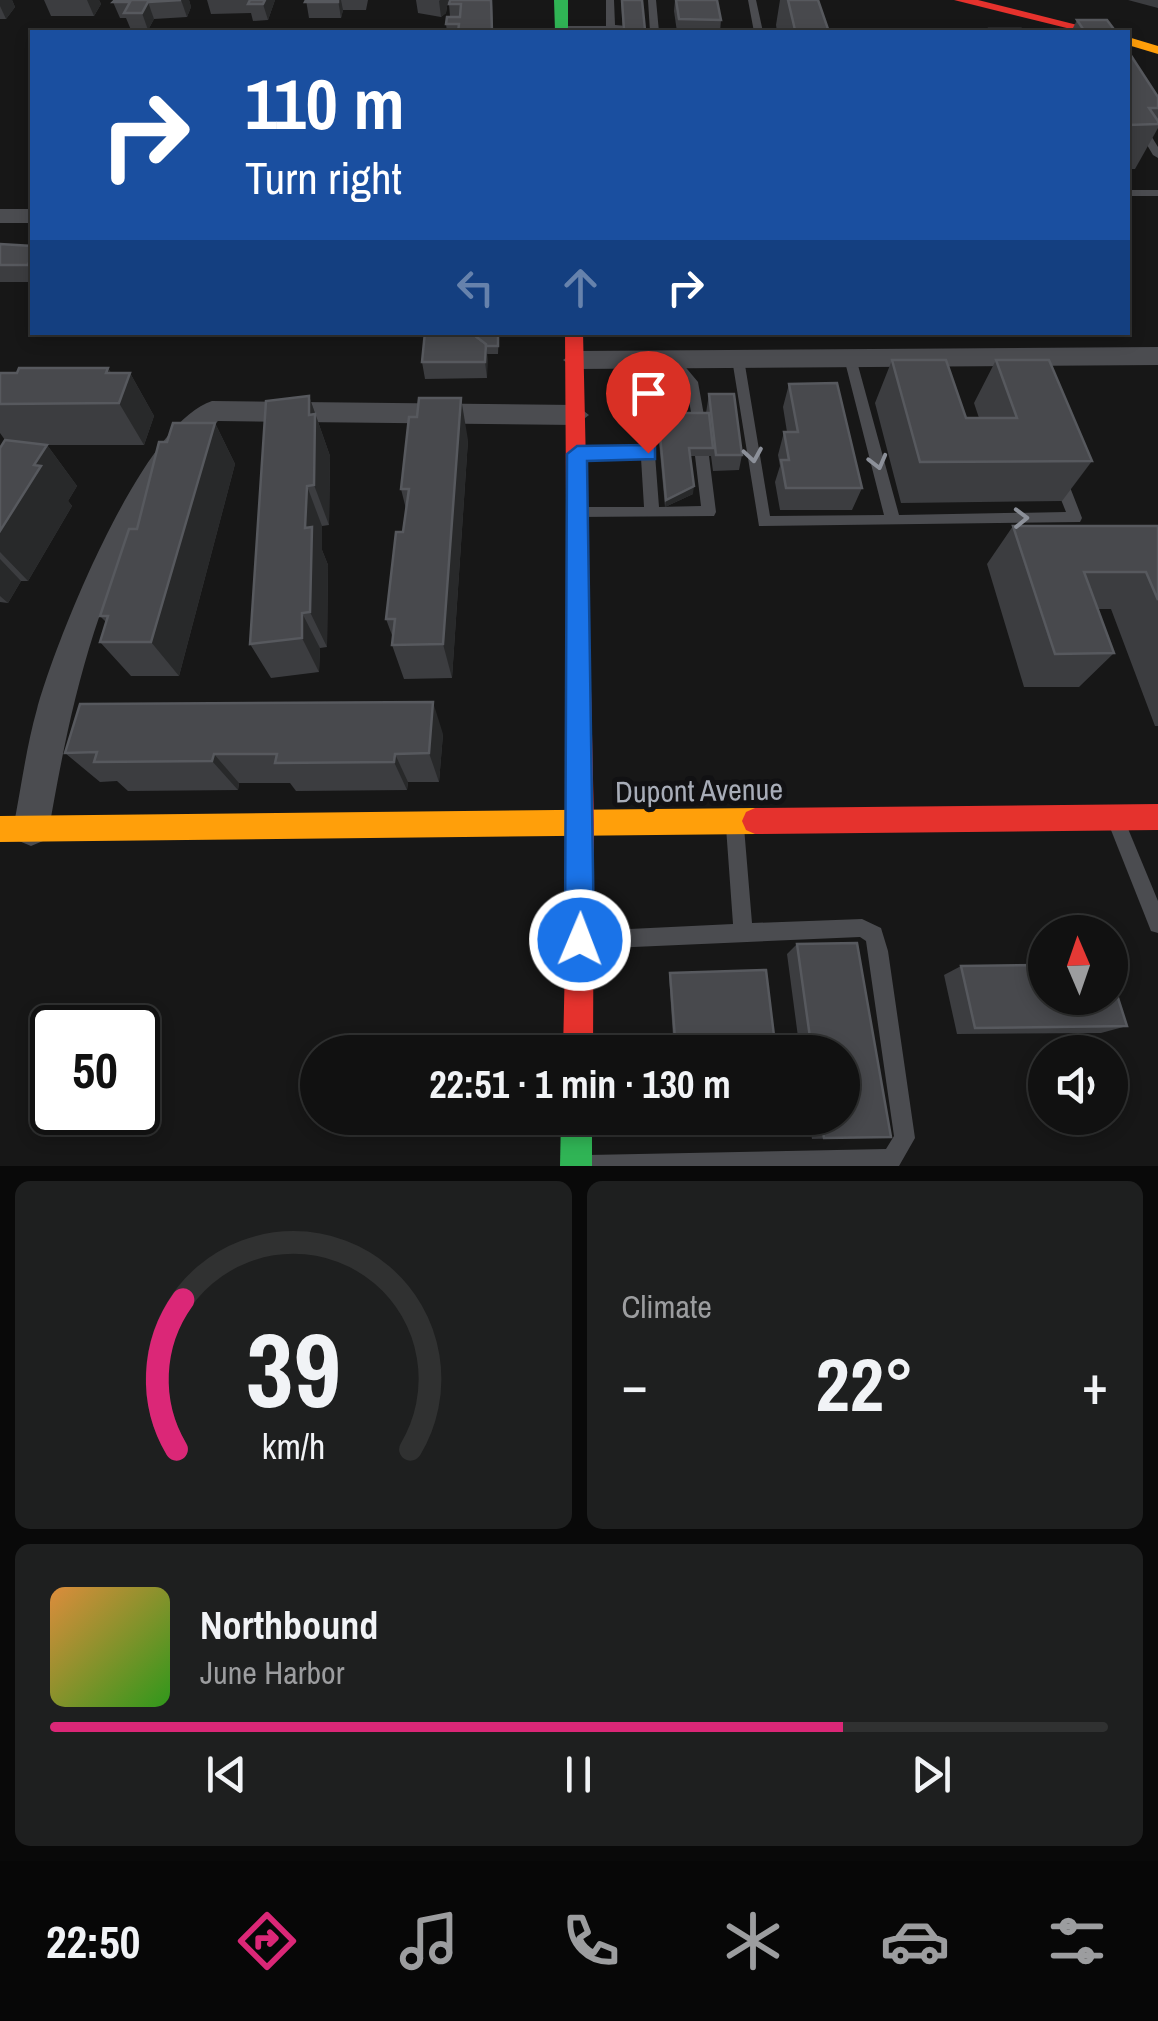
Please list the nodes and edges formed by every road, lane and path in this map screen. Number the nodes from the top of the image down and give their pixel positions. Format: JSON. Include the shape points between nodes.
{"nodes":[{"id":1,"x":561,"y":0,"type":"edge"},
{"id":2,"x":752,"y":0,"type":"edge"},
{"id":3,"x":961,"y":0,"type":"edge"},
{"id":4,"x":610,"y":5,"type":"edge"},
{"id":5,"x":649,"y":6,"type":"edge"},
{"id":6,"x":622,"y":10,"type":"edge"},
{"id":7,"x":623,"y":28,"type":"edge"},
{"id":8,"x":651,"y":29,"type":"edge"},
{"id":9,"x":562,"y":30,"type":"edge"},
{"id":10,"x":611,"y":30,"type":"edge"},
{"id":11,"x":759,"y":30,"type":"edge"},
{"id":12,"x":1082,"y":30,"type":"edge"},
{"id":13,"x":1130,"y":42,"type":"edge"},
{"id":14,"x":1158,"y":50,"type":"edge"},
{"id":15,"x":1130,"y":109,"type":"edge"},
{"id":16,"x":1158,"y":155,"type":"edge"},
{"id":17,"x":1130,"y":193,"type":"edge"},
{"id":18,"x":1158,"y":193,"type":"edge"},
{"id":19,"x":0,"y":216,"type":"edge"},
{"id":20,"x":30,"y":216,"type":"edge"},
{"id":21,"x":574,"y":335,"type":"edge"},
{"id":22,"x":1158,"y":356,"type":"edge"},
{"id":23,"x":850,"y":358,"type":"junction"},
{"id":24,"x":738,"y":359,"type":"junction"},
{"id":25,"x":576,"y":360,"type":"junction"},
{"id":26,"x":672,"y":360,"type":"junction"},
{"id":27,"x":692,"y":382,"type":"junction"},
{"id":28,"x":576,"y":415,"type":"junction"},
{"id":29,"x":693,"y":418,"type":"edge"},
{"id":30,"x":577,"y":454,"type":"junction"},
{"id":31,"x":652,"y":455,"type":"junction"},
{"id":32,"x":699,"y":464,"type":"dead end"},
{"id":33,"x":1054,"y":464,"type":"edge"},
{"id":34,"x":652,"y":512,"type":"junction"},
{"id":35,"x":578,"y":513,"type":"junction"},
{"id":36,"x":893,"y":520,"type":"junction"},
{"id":37,"x":1158,"y":816,"type":"edge"},
{"id":38,"x":1115,"y":817,"type":"junction"},
{"id":39,"x":734,"y":821,"type":"junction"},
{"id":40,"x":581,"y":823,"type":"junction"},
{"id":41,"x":0,"y":829,"type":"edge"},
{"id":42,"x":31,"y":829,"type":"junction"},
{"id":43,"x":1158,"y":924,"type":"edge"},
{"id":44,"x":743,"y":932,"type":"junction"},
{"id":45,"x":580,"y":940,"type":"junction"},
{"id":46,"x":578,"y":1035,"type":"edge"},
{"id":47,"x":577,"y":1135,"type":"edge"},
{"id":48,"x":576,"y":1166,"type":"edge"}],
"edges":[{"from":1,"to":9,"type":"main road"},
{"from":2,"to":11,"type":"lane"},
{"from":3,"to":12,"type":"main road"},
{"from":4,"to":6,"type":"lane"},
{"from":4,"to":10,"type":"lane"},
{"from":5,"to":8,"type":"lane"},
{"from":7,"to":10,"type":"lane"},
{"from":9,"to":10,"type":"lane"},
{"from":13,"to":14,"type":"main road"},
{"from":15,"to":16,"type":"lane"},
{"from":17,"to":18,"type":"lane"},
{"from":19,"to":20,"type":"street"},
{"from":21,"to":25,"type":"main road"},
{"from":22,"to":23,"type":"street","via":[[1016,366]]},
{"from":23,"to":24,"type":"street"},
{"from":23,"to":36,"type":"lane","one_way":true},
{"from":24,"to":26,"type":"street"},
{"from":24,"to":36,"type":"lane","one_way":true,"via":[[764,522]]},
{"from":25,"to":26,"type":"street"},
{"from":25,"to":28,"type":"main road"},
{"from":26,"to":27,"type":"lane"},
{"from":27,"to":29,"type":"lane"},
{"from":27,"to":31,"type":"lane","via":[[644,399]]},
{"from":28,"to":30,"type":"main road"},
{"from":28,"to":42,"type":"street","via":[[212,412],[191,425],[138,498],[57,694]]},
{"from":30,"to":31,"type":"lane"},
{"from":30,"to":35,"type":"main road"},
{"from":31,"to":34,"type":"lane"},
{"from":32,"to":34,"type":"lane","via":[[709,512]]},
{"from":36,"to":33,"type":"lane","one_way":true,"via":[[1076,518]]},
{"from":34,"to":35,"type":"lane"},
{"from":35,"to":40,"type":"main road"},
{"from":37,"to":38,"type":"main road","name":"Dupont Avenue"},
{"from":38,"to":39,"type":"main road","name":"Dupont Avenue"},
{"from":38,"to":43,"type":"lane"},
{"from":39,"to":40,"type":"main road","name":"Dupont Avenue"},
{"from":39,"to":44,"type":"lane"},
{"from":40,"to":42,"type":"main road","name":"Dupont Avenue"},
{"from":40,"to":45,"type":"main road"},
{"from":41,"to":42,"type":"main road","name":"Dupont Avenue"},
{"from":44,"to":45,"type":"lane"},
{"from":44,"to":48,"type":"lane","via":[[862,928],[874,936],[904,1138],[900,1152],[891,1159]]},
{"from":45,"to":46,"type":"main road"},
{"from":47,"to":48,"type":"main road"}]}
